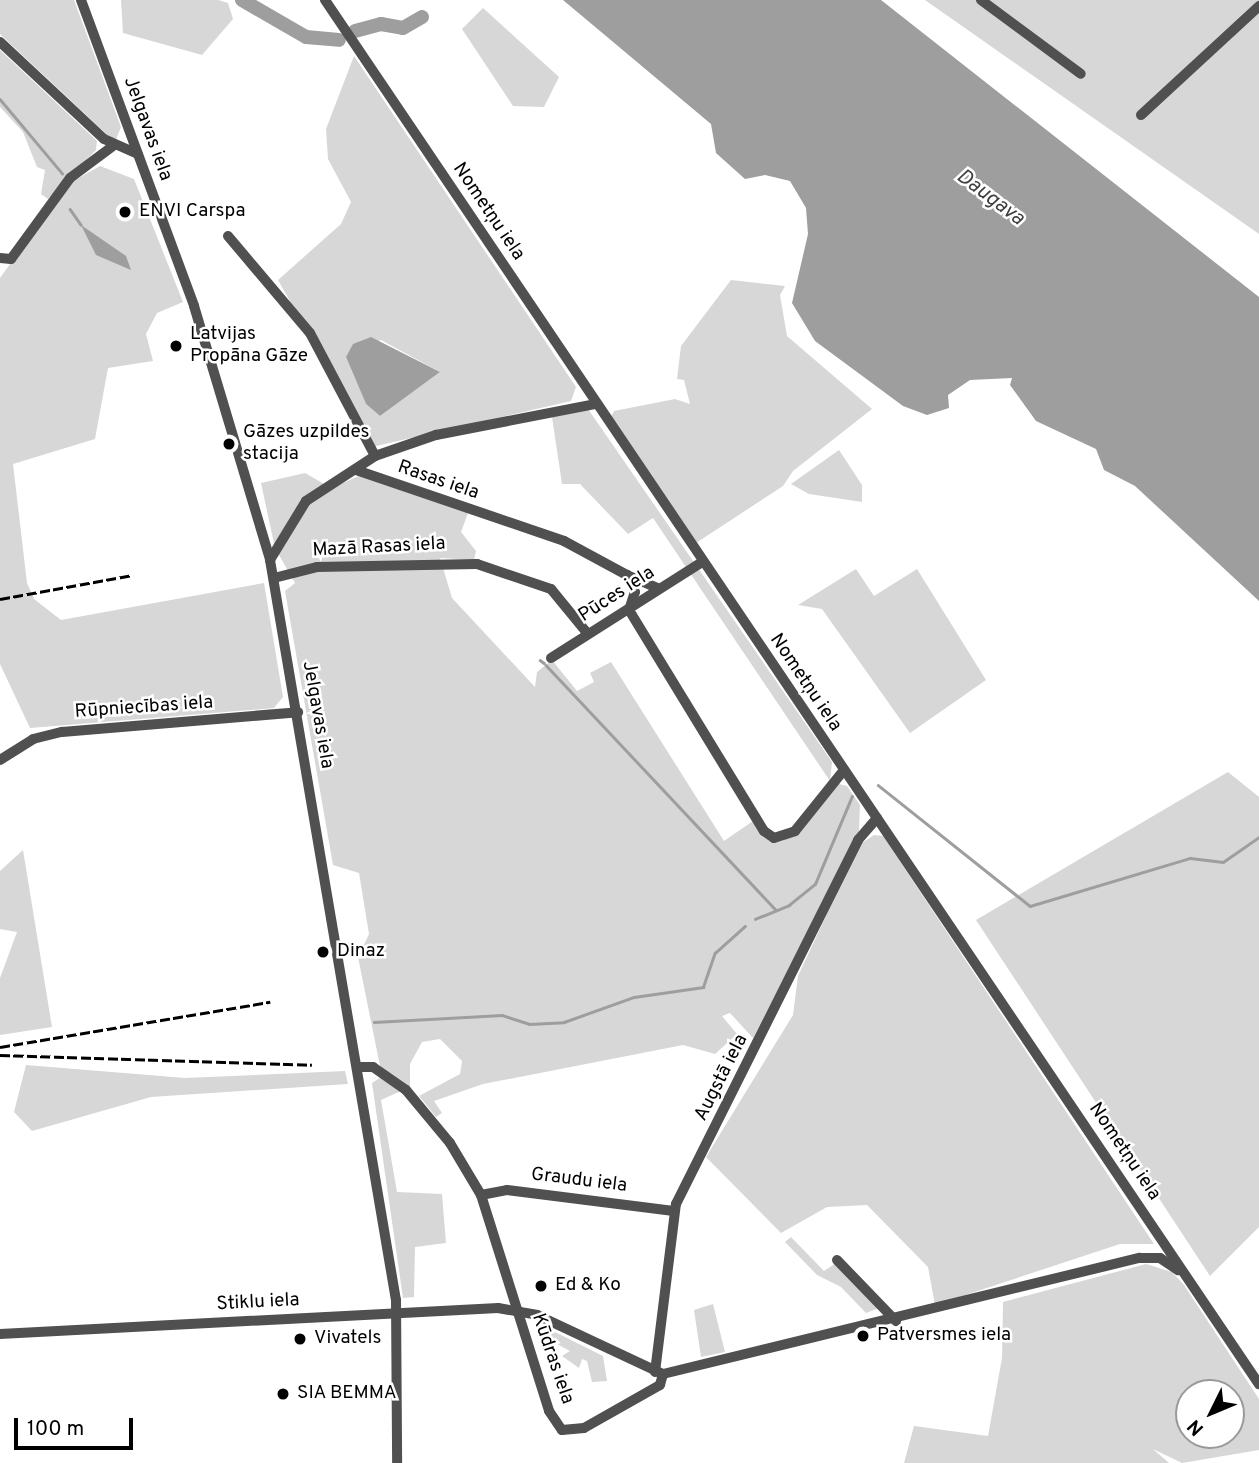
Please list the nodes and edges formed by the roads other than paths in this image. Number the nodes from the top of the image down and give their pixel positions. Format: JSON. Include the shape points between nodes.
{"nodes":[{"id":1,"x":81,"y":0,"type":"edge"},
{"id":2,"x":325,"y":0,"type":"edge"},
{"id":3,"x":981,"y":0,"type":"edge"},
{"id":4,"x":1259,"y":6,"type":"edge"},
{"id":5,"x":0,"y":42,"type":"edge"},
{"id":6,"x":1081,"y":74,"type":"dead end"},
{"id":7,"x":1141,"y":115,"type":"dead end"},
{"id":8,"x":113,"y":146,"type":"junction"},
{"id":9,"x":138,"y":154,"type":"junction"},
{"id":10,"x":228,"y":236,"type":"dead end"},
{"id":11,"x":0,"y":258,"type":"edge"},
{"id":12,"x":596,"y":404,"type":"junction"},
{"id":13,"x":375,"y":456,"type":"junction"},
{"id":14,"x":356,"y":470,"type":"junction"},
{"id":15,"x":270,"y":560,"type":"junction"},
{"id":16,"x":702,"y":562,"type":"junction"},
{"id":17,"x":627,"y":575,"type":"junction"},
{"id":18,"x":274,"y":578,"type":"junction"},
{"id":19,"x":659,"y":588,"type":"junction"},
{"id":20,"x":629,"y":610,"type":"junction"},
{"id":21,"x":588,"y":634,"type":"junction"},
{"id":22,"x":551,"y":658,"type":"dead end"},
{"id":23,"x":298,"y":712,"type":"junction"},
{"id":24,"x":0,"y":760,"type":"edge"},
{"id":25,"x":844,"y":770,"type":"junction"},
{"id":26,"x":877,"y":818,"type":"junction"},
{"id":27,"x":361,"y":1068,"type":"junction"},
{"id":28,"x":481,"y":1195,"type":"junction"},
{"id":29,"x":674,"y":1210,"type":"junction"},
{"id":30,"x":837,"y":1260,"type":"dead end"},
{"id":31,"x":1186,"y":1277,"type":"junction"},
{"id":32,"x":517,"y":1310,"type":"junction"},
{"id":33,"x":396,"y":1314,"type":"junction"},
{"id":34,"x":896,"y":1321,"type":"junction"},
{"id":35,"x":0,"y":1334,"type":"edge"},
{"id":36,"x":659,"y":1373,"type":"junction"},
{"id":37,"x":1259,"y":1384,"type":"edge"},
{"id":38,"x":397,"y":1463,"type":"edge"}],
"edges":[{"from":1,"to":9,"type":"street","name":"Jelgavas iela"},
{"from":2,"to":12,"type":"street","name":"Nometņu iela"},
{"from":3,"to":6,"type":"street"},
{"from":4,"to":7,"type":"street"},
{"from":5,"to":8,"type":"street"},
{"from":8,"to":9,"type":"street"},
{"from":8,"to":11,"type":"street","via":[[69,178],[11,259]]},
{"from":9,"to":15,"type":"street","name":"Jelgavas iela","via":[[227,404]]},
{"from":10,"to":13,"type":"street","via":[[310,333]]},
{"from":12,"to":13,"type":"street","via":[[436,435]]},
{"from":12,"to":16,"type":"street","name":"Nometņu iela"},
{"from":13,"to":14,"type":"street"},
{"from":14,"to":15,"type":"street","via":[[306,501]]},
{"from":14,"to":17,"type":"street","name":"Rasas iela","via":[[564,541]]},
{"from":15,"to":18,"type":"street","name":"Jelgavas iela"},
{"from":16,"to":19,"type":"street","name":"Pūces iela"},
{"from":16,"to":25,"type":"street","name":"Nometņu iela"},
{"from":17,"to":19,"type":"street","name":"Rasas iela"},
{"from":17,"to":20,"type":"street","via":[[635,592]]},
{"from":18,"to":21,"type":"street","name":"Mazā Rasas iela","via":[[317,567],[477,564],[551,589]]},
{"from":18,"to":23,"type":"street","name":"Jelgavas iela"},
{"from":19,"to":20,"type":"street","name":"Pūces iela"},
{"from":20,"to":21,"type":"street","name":"Pūces iela"},
{"from":20,"to":25,"type":"street","via":[[756,820],[774,838],[795,831]]},
{"from":21,"to":22,"type":"street","name":"Pūces iela"},
{"from":23,"to":24,"type":"street","name":"Rūpniecības iela","via":[[62,732],[33,739]]},
{"from":23,"to":27,"type":"street","name":"Jelgavas iela"},
{"from":25,"to":26,"type":"street","name":"Nometņu iela"},
{"from":26,"to":29,"type":"street","name":"Augstā iela","via":[[858,840]]},
{"from":26,"to":31,"type":"street","name":"Nometņu iela"},
{"from":27,"to":28,"type":"street","name":"Kūdras iela","via":[[373,1067],[406,1090],[450,1143]]},
{"from":27,"to":33,"type":"street","name":"Jelgavas iela"},
{"from":28,"to":29,"type":"street","name":"Graudu iela","via":[[507,1190]]},
{"from":28,"to":32,"type":"street","name":"Kūdras iela"},
{"from":29,"to":36,"type":"street","name":"Augstā iela"},
{"from":30,"to":34,"type":"street"},
{"from":31,"to":34,"type":"street","via":[[1160,1258],[1140,1258]]},
{"from":31,"to":37,"type":"street","name":"Nometņu iela"},
{"from":32,"to":33,"type":"street","name":"Stiklu iela"},
{"from":32,"to":36,"type":"street"},
{"from":32,"to":36,"type":"street","name":"Kūdras iela","via":[[549,1411],[562,1430],[584,1428],[660,1385]]},
{"from":33,"to":35,"type":"street","name":"Stiklu iela"},
{"from":33,"to":38,"type":"street","name":"Jelgavas iela"},
{"from":34,"to":36,"type":"street"}]}
